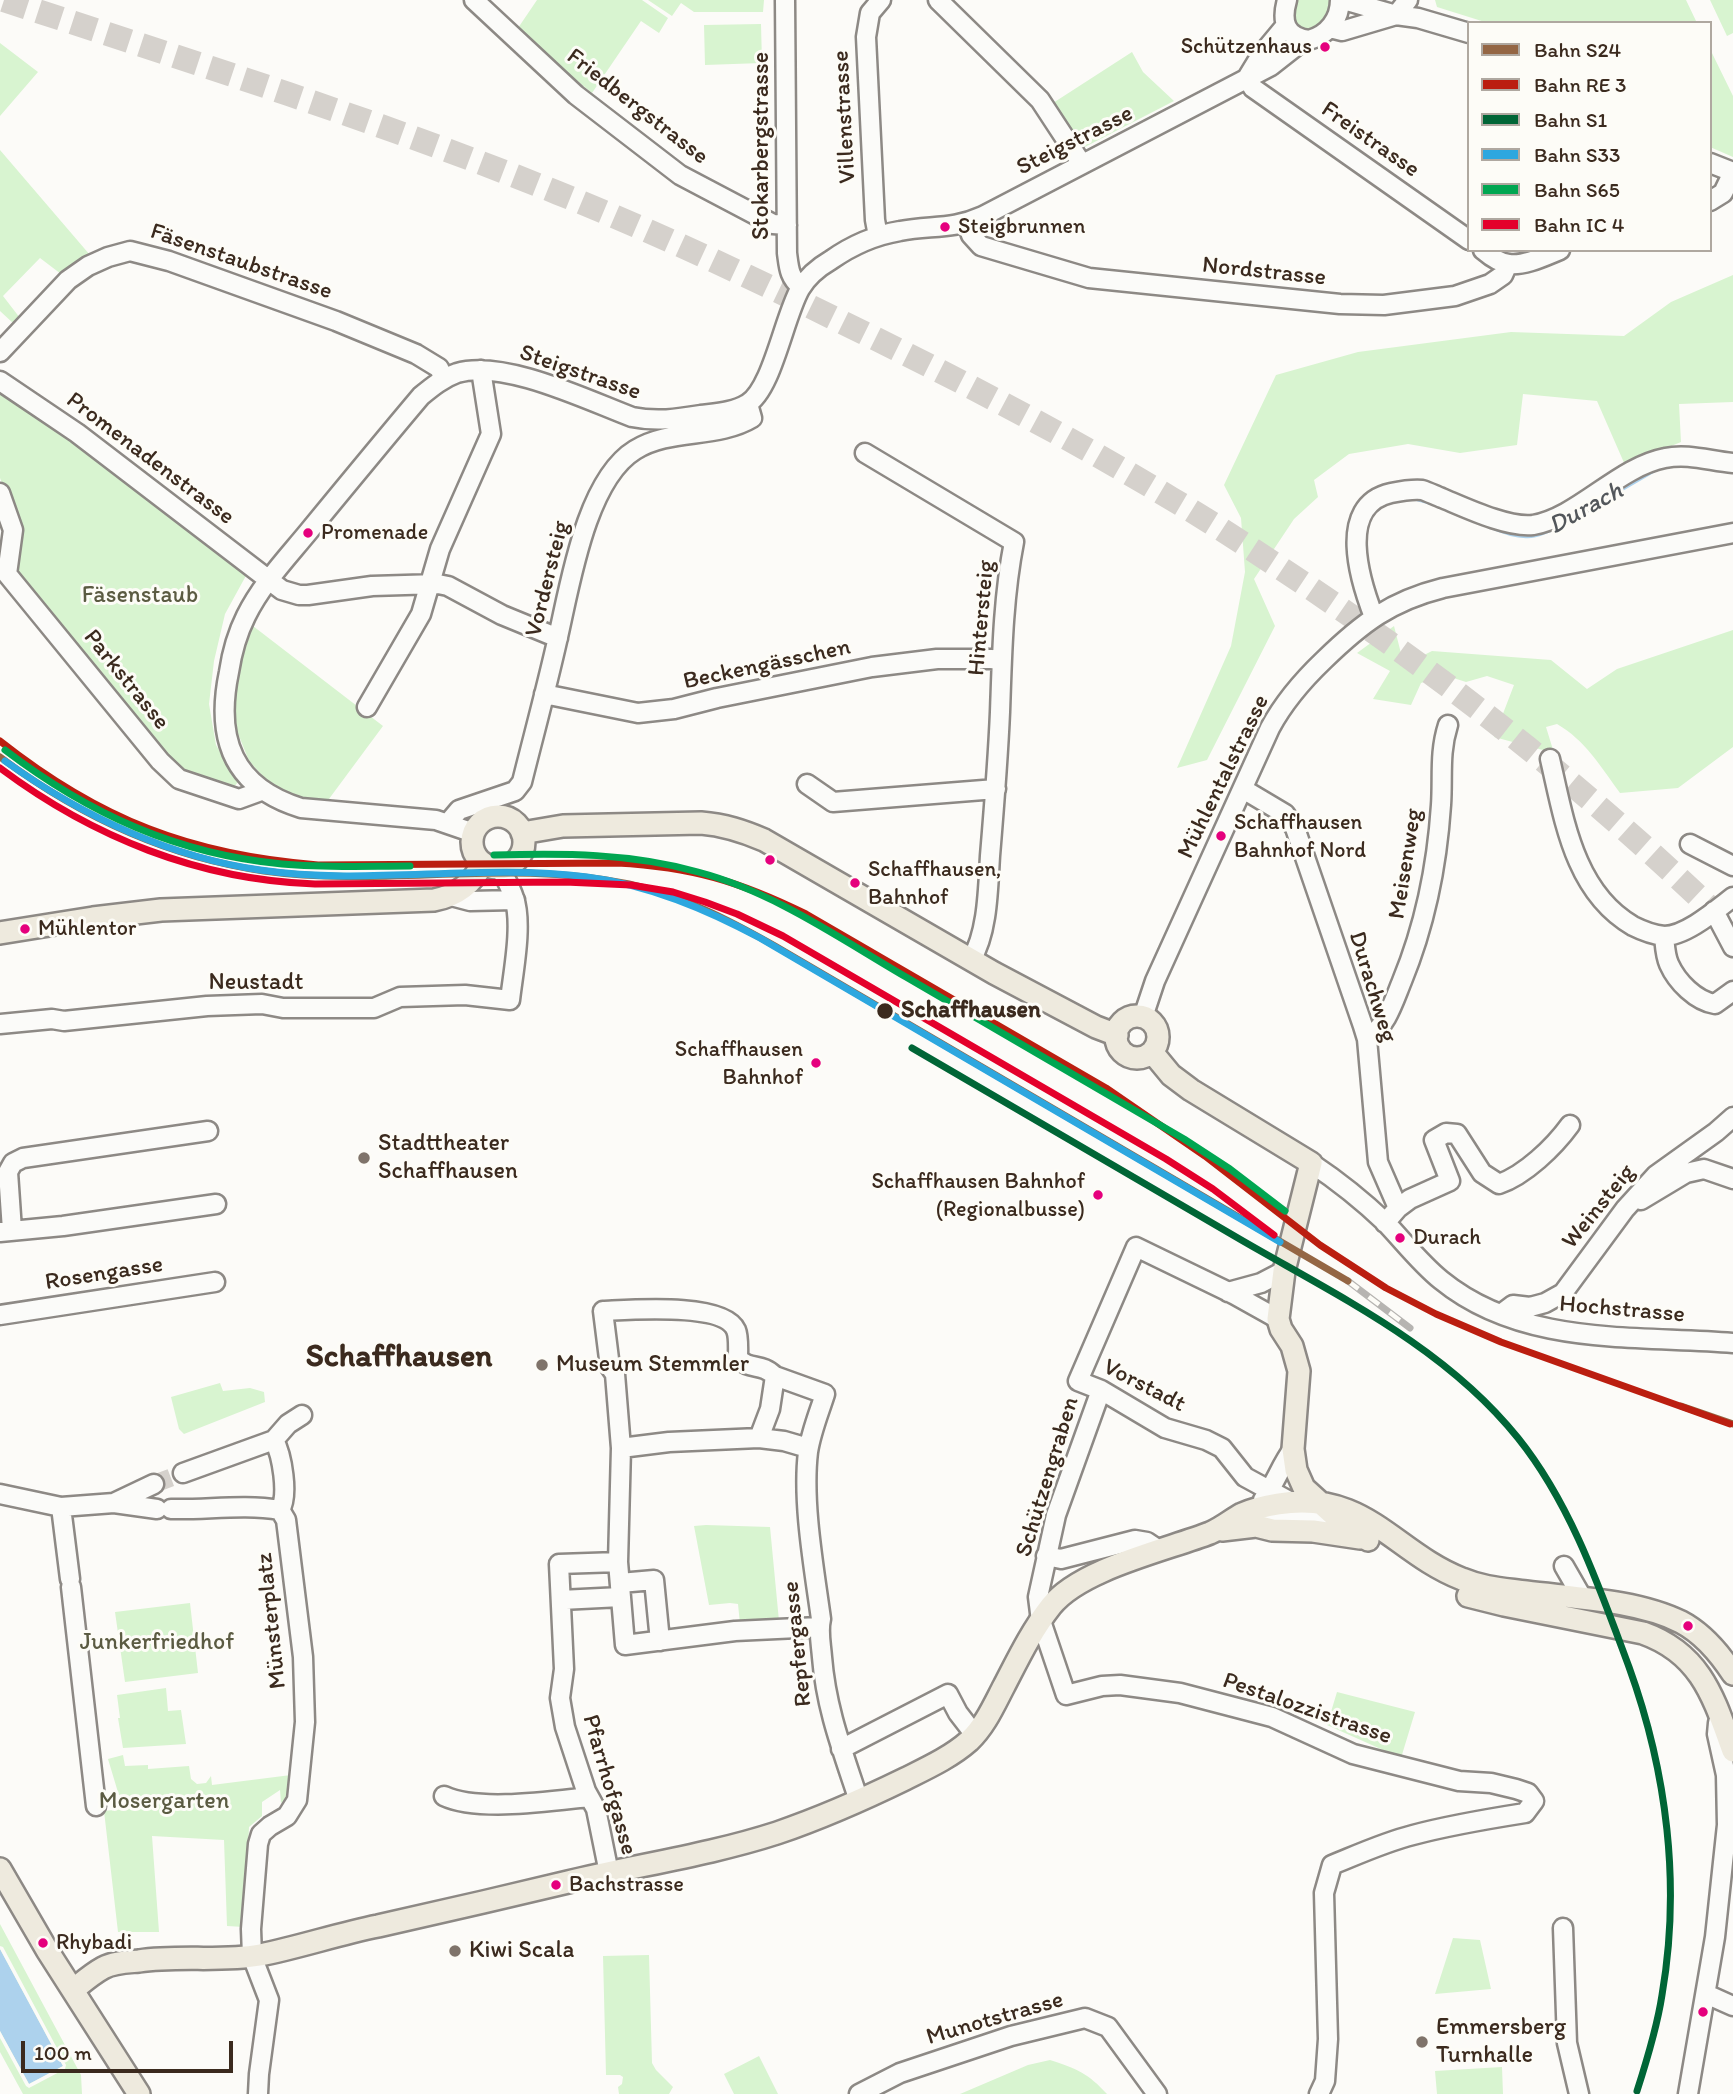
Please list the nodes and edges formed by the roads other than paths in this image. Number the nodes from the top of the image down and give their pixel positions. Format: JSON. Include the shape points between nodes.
{"nodes":[{"id":1,"x":474,"y":0,"type":"edge"},
{"id":2,"x":785,"y":0,"type":"edge"},
{"id":3,"x":881,"y":0,"type":"edge"},
{"id":4,"x":938,"y":0,"type":"edge"},
{"id":5,"x":1287,"y":0,"type":"edge"},
{"id":6,"x":1342,"y":0,"type":"edge"},
{"id":7,"x":1408,"y":0,"type":"edge"},
{"id":8,"x":1387,"y":9,"type":"edge"},
{"id":9,"x":1286,"y":25,"type":"junction"},
{"id":10,"x":1330,"y":28,"type":"junction"},
{"id":11,"x":1467,"y":32,"type":"edge"},
{"id":12,"x":1302,"y":39,"type":"junction"},
{"id":13,"x":1247,"y":78,"type":"junction"},
{"id":14,"x":1082,"y":164,"type":"junction"},
{"id":15,"x":1712,"y":164,"type":"edge"},
{"id":16,"x":1733,"y":172,"type":"edge"},
{"id":17,"x":1712,"y":200,"type":"edge"},
{"id":18,"x":967,"y":223,"type":"junction"},
{"id":19,"x":787,"y":225,"type":"junction"},
{"id":20,"x":878,"y":236,"type":"junction"},
{"id":21,"x":1467,"y":239,"type":"edge"},
{"id":22,"x":1486,"y":252,"type":"edge"},
{"id":23,"x":1554,"y":252,"type":"edge"},
{"id":24,"x":1508,"y":264,"type":"junction"},
{"id":25,"x":801,"y":286,"type":"junction"},
{"id":26,"x":0,"y":352,"type":"edge"},
{"id":27,"x":481,"y":370,"type":"junction"},
{"id":28,"x":444,"y":379,"type":"junction"},
{"id":29,"x":0,"y":381,"type":"edge"},
{"id":30,"x":748,"y":404,"type":"junction"},
{"id":31,"x":865,"y":453,"type":"dead end"},
{"id":32,"x":1733,"y":463,"type":"edge"},
{"id":33,"x":0,"y":493,"type":"edge"},
{"id":34,"x":1733,"y":533,"type":"edge"},
{"id":35,"x":268,"y":580,"type":"junction"},
{"id":36,"x":428,"y":585,"type":"junction"},
{"id":37,"x":1374,"y":617,"type":"junction"},
{"id":38,"x":558,"y":638,"type":"junction"},
{"id":39,"x":1001,"y":660,"type":"junction"},
{"id":40,"x":544,"y":694,"type":"junction"},
{"id":41,"x":367,"y":707,"type":"dead end"},
{"id":42,"x":1448,"y":725,"type":"dead end"},
{"id":43,"x":1550,"y":759,"type":"dead end"},
{"id":44,"x":807,"y":784,"type":"dead end"},
{"id":45,"x":996,"y":789,"type":"junction"},
{"id":46,"x":1243,"y":789,"type":"junction"},
{"id":47,"x":261,"y":791,"type":"junction"},
{"id":48,"x":448,"y":823,"type":"junction"},
{"id":49,"x":473,"y":836,"type":"junction"},
{"id":50,"x":523,"y":837,"type":"junction"},
{"id":51,"x":1690,"y":844,"type":"dead end"},
{"id":52,"x":492,"y":865,"type":"junction"},
{"id":53,"x":1733,"y":866,"type":"edge"},
{"id":54,"x":457,"y":892,"type":"junction"},
{"id":55,"x":512,"y":894,"type":"junction"},
{"id":56,"x":1733,"y":897,"type":"edge"},
{"id":57,"x":1714,"y":911,"type":"junction"},
{"id":58,"x":0,"y":933,"type":"edge"},
{"id":59,"x":1664,"y":936,"type":"junction"},
{"id":60,"x":1733,"y":947,"type":"edge"},
{"id":61,"x":971,"y":960,"type":"junction"},
{"id":62,"x":1733,"y":991,"type":"edge"},
{"id":63,"x":1143,"y":1017,"type":"junction"},
{"id":64,"x":0,"y":1024,"type":"edge"},
{"id":65,"x":1117,"y":1035,"type":"junction"},
{"id":66,"x":1367,"y":1039,"type":"junction"},
{"id":67,"x":1152,"y":1052,"type":"junction"},
{"id":68,"x":1733,"y":1117,"type":"edge"},
{"id":69,"x":1570,"y":1125,"type":"dead end"},
{"id":70,"x":208,"y":1131,"type":"dead end"},
{"id":71,"x":1311,"y":1163,"type":"junction"},
{"id":72,"x":1733,"y":1179,"type":"edge"},
{"id":73,"x":216,"y":1204,"type":"dead end"},
{"id":74,"x":1398,"y":1208,"type":"junction"},
{"id":75,"x":1625,"y":1209,"type":"junction"},
{"id":76,"x":1385,"y":1223,"type":"junction"},
{"id":77,"x":6,"y":1231,"type":"edge"},
{"id":78,"x":1284,"y":1271,"type":"junction"},
{"id":79,"x":215,"y":1282,"type":"dead end"},
{"id":80,"x":1228,"y":1292,"type":"junction"},
{"id":81,"x":1500,"y":1314,"type":"junction"},
{"id":82,"x":0,"y":1315,"type":"edge"},
{"id":83,"x":1278,"y":1319,"type":"junction"},
{"id":84,"x":1733,"y":1343,"type":"edge"},
{"id":85,"x":775,"y":1376,"type":"junction"},
{"id":86,"x":1101,"y":1390,"type":"junction"},
{"id":87,"x":302,"y":1415,"type":"dead end"},
{"id":88,"x":759,"y":1437,"type":"junction"},
{"id":89,"x":274,"y":1440,"type":"junction"},
{"id":90,"x":621,"y":1448,"type":"junction"},
{"id":91,"x":808,"y":1448,"type":"junction"},
{"id":92,"x":1293,"y":1449,"type":"junction"},
{"id":93,"x":183,"y":1473,"type":"tunnel mouth"},
{"id":94,"x":154,"y":1484,"type":"tunnel mouth"},
{"id":95,"x":1270,"y":1491,"type":"junction"},
{"id":96,"x":0,"y":1494,"type":"edge"},
{"id":97,"x":1291,"y":1502,"type":"junction"},
{"id":98,"x":114,"y":1503,"type":"junction"},
{"id":99,"x":61,"y":1507,"type":"junction"},
{"id":100,"x":281,"y":1510,"type":"junction"},
{"id":101,"x":1328,"y":1511,"type":"junction"},
{"id":102,"x":1254,"y":1518,"type":"junction"},
{"id":103,"x":1368,"y":1540,"type":"junction"},
{"id":104,"x":1159,"y":1550,"type":"junction"},
{"id":105,"x":1046,"y":1556,"type":"junction"},
{"id":106,"x":618,"y":1562,"type":"junction"},
{"id":107,"x":1564,"y":1566,"type":"dead end"},
{"id":108,"x":620,"y":1590,"type":"junction"},
{"id":109,"x":1583,"y":1599,"type":"junction"},
{"id":110,"x":561,"y":1600,"type":"junction"},
{"id":111,"x":1041,"y":1621,"type":"junction"},
{"id":112,"x":819,"y":1628,"type":"junction"},
{"id":113,"x":660,"y":1641,"type":"junction"},
{"id":114,"x":1733,"y":1674,"type":"edge"},
{"id":115,"x":1719,"y":1712,"type":"junction"},
{"id":116,"x":975,"y":1735,"type":"junction"},
{"id":117,"x":1733,"y":1751,"type":"edge"},
{"id":118,"x":844,"y":1757,"type":"junction"},
{"id":119,"x":1730,"y":1790,"type":"edge"},
{"id":120,"x":444,"y":1797,"type":"dead end"},
{"id":121,"x":589,"y":1797,"type":"junction"},
{"id":122,"x":859,"y":1801,"type":"junction"},
{"id":123,"x":96,"y":1806,"type":"dead end"},
{"id":124,"x":0,"y":1869,"type":"edge"},
{"id":125,"x":608,"y":1872,"type":"junction"},
{"id":126,"x":1733,"y":1881,"type":"edge"},
{"id":127,"x":1720,"y":1898,"type":"junction"},
{"id":128,"x":1563,"y":1928,"type":"dead end"},
{"id":129,"x":252,"y":1956,"type":"junction"},
{"id":130,"x":73,"y":1990,"type":"junction"},
{"id":131,"x":1706,"y":1994,"type":"junction"},
{"id":132,"x":1733,"y":2006,"type":"edge"},
{"id":133,"x":139,"y":2094,"type":"edge"},
{"id":134,"x":258,"y":2094,"type":"edge"},
{"id":135,"x":859,"y":2094,"type":"edge"},
{"id":136,"x":1157,"y":2094,"type":"edge"},
{"id":137,"x":1319,"y":2094,"type":"edge"},
{"id":138,"x":1579,"y":2094,"type":"edge"},
{"id":139,"x":1688,"y":2094,"type":"edge"}],
"edges":[{"from":1,"to":19,"type":"street","name":"Friedbergstrasse","via":[[576,95],[680,175],[773,224]]},
{"from":2,"to":19,"type":"street","name":"Stokarbergstrasse"},
{"from":3,"to":20,"type":"street","name":"Villenstrasse","via":[[870,13],[866,47]]},
{"from":4,"to":14,"type":"street","via":[[1040,100]]},
{"from":5,"to":9,"type":"street"},
{"from":6,"to":8,"type":"street"},
{"from":6,"to":10,"type":"street"},
{"from":7,"to":8,"type":"street"},
{"from":8,"to":10,"type":"street","via":[[1342,31]]},
{"from":8,"to":11,"type":"street"},
{"from":9,"to":12,"type":"street"},
{"from":9,"to":13,"type":"street","name":"Steigstrasse"},
{"from":10,"to":12,"type":"street","via":[[1314,39]]},
{"from":12,"to":13,"type":"street","name":"Steigstrasse","via":[[1271,66]]},
{"from":13,"to":14,"type":"street","name":"Steigstrasse"},
{"from":13,"to":21,"type":"street","name":"Freistrasse","via":[[1253,88]]},
{"from":14,"to":18,"type":"street","name":"Steigstrasse"},
{"from":15,"to":16,"type":"street"},
{"from":16,"to":17,"type":"street","via":[[1723,193]]},
{"from":18,"to":20,"type":"street","name":"Steigstrasse"},
{"from":18,"to":24,"type":"street","name":"Nordstrasse","via":[[982,246],[1089,278],[1340,304],[1384,305],[1455,296],[1490,284],[1503,275]]},
{"from":19,"to":25,"type":"street","name":"Stokarbergstrasse","via":[[789,272]]},
{"from":20,"to":25,"type":"street","name":"Steigstrasse","via":[[832,259]]},
{"from":22,"to":24,"type":"street"},
{"from":23,"to":24,"type":"street","name":"Nordstrasse"},
{"from":25,"to":30,"type":"street","name":"Steigstrasse","via":[[767,378]]},
{"from":26,"to":28,"type":"street","name":"Fäsenstaubstrasse","via":[[68,280],[88,266],[130,251],[337,321],[416,354],[439,368]]},
{"from":27,"to":28,"type":"street","name":"Steigstrasse"},
{"from":27,"to":30,"type":"street","name":"Steigstrasse","via":[[515,374],[648,421],[718,413]]},
{"from":27,"to":36,"type":"street","via":[[491,434]]},
{"from":28,"to":35,"type":"street","name":"Steigstrasse","via":[[421,396]]},
{"from":29,"to":35,"type":"street","name":"Promenadenstrasse","via":[[78,433]]},
{"from":30,"to":38,"type":"street","name":"Vordersteig","via":[[752,418],[744,423],[652,440],[615,467],[579,542]]},
{"from":31,"to":39,"type":"street","name":"Hintersteig","via":[[1014,542]]},
{"from":32,"to":37,"type":"street","via":[[1694,456],[1664,458],[1629,472],[1560,516],[1532,525],[1504,522],[1422,490],[1381,495],[1364,509],[1357,529],[1362,581]]},
{"from":33,"to":47,"type":"street","name":"Parkstrasse","via":[[13,530],[7,574],[160,761],[179,779],[239,799]]},
{"from":34,"to":37,"type":"street","name":"Mühlentalstrasse","via":[[1443,588],[1400,602]]},
{"from":35,"to":36,"type":"street","name":"Promenadenstrasse","via":[[299,595]]},
{"from":35,"to":47,"type":"street","name":"Steigstrasse","via":[[240,629],[223,712],[233,754]]},
{"from":36,"to":38,"type":"street","name":"Promenadenstrasse","via":[[448,586]]},
{"from":36,"to":41,"type":"street","via":[[421,614]]},
{"from":37,"to":46,"type":"street","name":"Mühlentalstrasse","via":[[1292,694],[1270,728]]},
{"from":38,"to":40,"type":"street","name":"Vordersteig"},
{"from":39,"to":40,"type":"street","name":"Beckengässchen","via":[[937,659],[872,667],[638,713]]},
{"from":39,"to":45,"type":"street","name":"Hintersteig"},
{"from":40,"to":48,"type":"street","name":"Vordersteig","via":[[523,782],[515,791],[459,810]]},
{"from":42,"to":66,"type":"street","name":"Meisenweg","via":[[1442,744],[1437,845],[1424,919],[1389,1016]]},
{"from":43,"to":59,"type":"street","via":[[1570,841],[1586,879],[1619,917]]},
{"from":44,"to":45,"type":"street","via":[[833,802]]},
{"from":45,"to":61,"type":"street","name":"Hintersteig","via":[[981,939]]},
{"from":46,"to":63,"type":"street","name":"Mühlentalstrasse"},
{"from":46,"to":66,"type":"street","name":"Durachweg","via":[[1284,814],[1295,828]]},
{"from":47,"to":48,"type":"street","name":"Steigstrasse","via":[[301,808]]},
{"from":48,"to":49,"type":"street","name":"Steigstrasse"},
{"from":49,"to":50,"type":"main road","via":[[482,822],[498,816],[513,821]]},
{"from":49,"to":52,"type":"main road","via":[[474,851]]},
{"from":50,"to":52,"type":"main road","via":[[517,859],[506,866]]},
{"from":50,"to":61,"type":"main road","via":[[542,828],[574,825],[723,825],[764,841]]},
{"from":51,"to":53,"type":"street"},
{"from":52,"to":54,"type":"main road"},
{"from":52,"to":55,"type":"street"},
{"from":54,"to":55,"type":"street","via":[[463,901]]},
{"from":54,"to":58,"type":"main road","via":[[434,900],[161,910]]},
{"from":55,"to":64,"type":"street","name":"Neustadt","via":[[517,944],[510,1000],[465,995],[400,997],[374,1008],[207,1006]]},
{"from":56,"to":57,"type":"street"},
{"from":57,"to":59,"type":"street","via":[[1687,929]]},
{"from":57,"to":60,"type":"street"},
{"from":59,"to":62,"type":"street","via":[[1675,975],[1700,1000],[1715,1004]]},
{"from":61,"to":65,"type":"main road"},
{"from":63,"to":65,"type":"main road","via":[[1126,1020]]},
{"from":63,"to":67,"type":"main road","via":[[1157,1032]]},
{"from":65,"to":67,"type":"main road","via":[[1120,1049],[1132,1057]]},
{"from":66,"to":74,"type":"street","name":"Durachweg","via":[[1378,1162]]},
{"from":67,"to":71,"type":"main road","via":[[1191,1090]]},
{"from":68,"to":75,"type":"street","name":"Weinsteig","via":[[1656,1175]]},
{"from":69,"to":74,"type":"street","via":[[1514,1179],[1499,1184],[1482,1173],[1457,1134],[1446,1133],[1434,1140],[1450,1181]]},
{"from":70,"to":77,"type":"street","via":[[23,1158],[8,1172]]},
{"from":71,"to":76,"type":"street","name":"Hochstrasse"},
{"from":71,"to":78,"type":"main road"},
{"from":72,"to":75,"type":"street","via":[[1704,1169],[1686,1173]]},
{"from":73,"to":77,"type":"street"},
{"from":74,"to":76,"type":"street"},
{"from":75,"to":81,"type":"street","name":"Weinsteig","via":[[1563,1293],[1530,1307],[1513,1305]]},
{"from":76,"to":81,"type":"street","name":"Hochstrasse","via":[[1441,1280]]},
{"from":78,"to":80,"type":"street"},
{"from":78,"to":83,"type":"main road"},
{"from":79,"to":82,"type":"street","name":"Rosengasse"},
{"from":80,"to":83,"type":"street"},
{"from":80,"to":86,"type":"street","name":"Vorstadt","via":[[1136,1247],[1078,1381]]},
{"from":81,"to":84,"type":"street","name":"Hochstrasse","via":[[1574,1334]]},
{"from":83,"to":92,"type":"main road","via":[[1299,1371]]},
{"from":85,"to":88,"type":"street"},
{"from":85,"to":90,"type":"street","via":[[767,1368],[744,1364],[738,1358],[737,1330],[707,1312],[603,1311],[610,1367],[615,1374]]},
{"from":85,"to":91,"type":"street","name":"Repfergasse","via":[[825,1394]]},
{"from":86,"to":95,"type":"street","name":"Vorstadt","via":[[1165,1428],[1222,1448],[1245,1477]]},
{"from":86,"to":105,"type":"street","name":"Schützengraben"},
{"from":87,"to":89,"type":"street"},
{"from":88,"to":90,"type":"street"},
{"from":88,"to":91,"type":"street"},
{"from":89,"to":93,"type":"street"},
{"from":89,"to":100,"type":"street","name":"Münsterplatz","via":[[285,1496]]},
{"from":90,"to":106,"type":"street"},
{"from":91,"to":112,"type":"street","name":"Repfergasse","via":[[806,1477]]},
{"from":92,"to":95,"type":"street"},
{"from":92,"to":101,"type":"main road","via":[[1304,1488]]},
{"from":94,"to":98,"type":"street"},
{"from":95,"to":97,"type":"street","name":"Vorstadt"},
{"from":95,"to":102,"type":"street"},
{"from":96,"to":99,"type":"street"},
{"from":97,"to":101,"type":"main road"},
{"from":97,"to":102,"type":"main road"},
{"from":98,"to":99,"type":"street"},
{"from":98,"to":100,"type":"street","via":[[164,1509],[257,1506]]},
{"from":99,"to":123,"type":"street"},
{"from":100,"to":129,"type":"street","name":"Münsterplatz","via":[[286,1520],[305,1676],[305,1722],[297,1800],[287,1816],[261,1835],[258,1844]]},
{"from":101,"to":102,"type":"street"},
{"from":101,"to":103,"type":"main road"},
{"from":101,"to":109,"type":"main road","via":[[1360,1515],[1444,1572],[1483,1587]]},
{"from":102,"to":103,"type":"main road","via":[[1272,1530]]},
{"from":102,"to":104,"type":"main road"},
{"from":103,"to":115,"type":"main road","via":[[1446,1587],[1472,1597],[1643,1633],[1662,1641],[1690,1664],[1708,1687]]},
{"from":104,"to":105,"type":"street","via":[[1135,1540],[1061,1559]]},
{"from":104,"to":111,"type":"main road","via":[[1071,1587]]},
{"from":105,"to":111,"type":"street","name":"Schützengraben","via":[[1038,1597]]},
{"from":106,"to":108,"type":"street"},
{"from":106,"to":110,"type":"street","name":"Pfarrhofgasse","via":[[559,1564]]},
{"from":107,"to":109,"type":"street"},
{"from":108,"to":110,"type":"street"},
{"from":108,"to":113,"type":"street","via":[[625,1645]]},
{"from":108,"to":113,"type":"street","via":[[654,1580]]},
{"from":109,"to":114,"type":"main road","via":[[1639,1608],[1681,1622],[1710,1644]]},
{"from":110,"to":121,"type":"street","name":"Pfarrhofgasse","via":[[564,1669],[560,1698]]},
{"from":111,"to":116,"type":"main road"},
{"from":111,"to":137,"type":"street","name":"Pestalozzistrasse","via":[[1066,1695],[1120,1685],[1180,1693],[1272,1717],[1353,1754],[1459,1781],[1516,1788],[1534,1801],[1525,1813],[1412,1835],[1332,1866],[1324,1893],[1328,2039],[1325,2081]]},
{"from":112,"to":113,"type":"street","via":[[735,1631]]},
{"from":112,"to":118,"type":"street","name":"Repfergasse","via":[[829,1709]]},
{"from":115,"to":117,"type":"main road"},
{"from":115,"to":119,"type":"street","via":[[1717,1734]]},
{"from":116,"to":118,"type":"street","via":[[948,1694]]},
{"from":116,"to":122,"type":"main road","via":[[930,1766]]},
{"from":118,"to":122,"type":"street","name":"Repfergasse"},
{"from":119,"to":127,"type":"street"},
{"from":120,"to":121,"type":"street","via":[[457,1802],[512,1804]]},
{"from":121,"to":125,"type":"street","name":"Pfarrhofgasse","via":[[596,1810]]},
{"from":122,"to":125,"type":"main road","via":[[764,1836]]},
{"from":124,"to":130,"type":"main road"},
{"from":125,"to":129,"type":"main road"},
{"from":126,"to":127,"type":"street"},
{"from":127,"to":131,"type":"street"},
{"from":128,"to":138,"type":"street","via":[[1567,2043]]},
{"from":129,"to":130,"type":"main road","via":[[174,1957],[116,1964]]},
{"from":129,"to":134,"type":"street","via":[[269,2000]]},
{"from":130,"to":133,"type":"main road"},
{"from":131,"to":132,"type":"street"},
{"from":131,"to":139,"type":"street"},
{"from":135,"to":136,"type":"street","name":"Munotstrasse","via":[[900,2073],[1011,2036],[1085,2018],[1108,2027]]}]}
